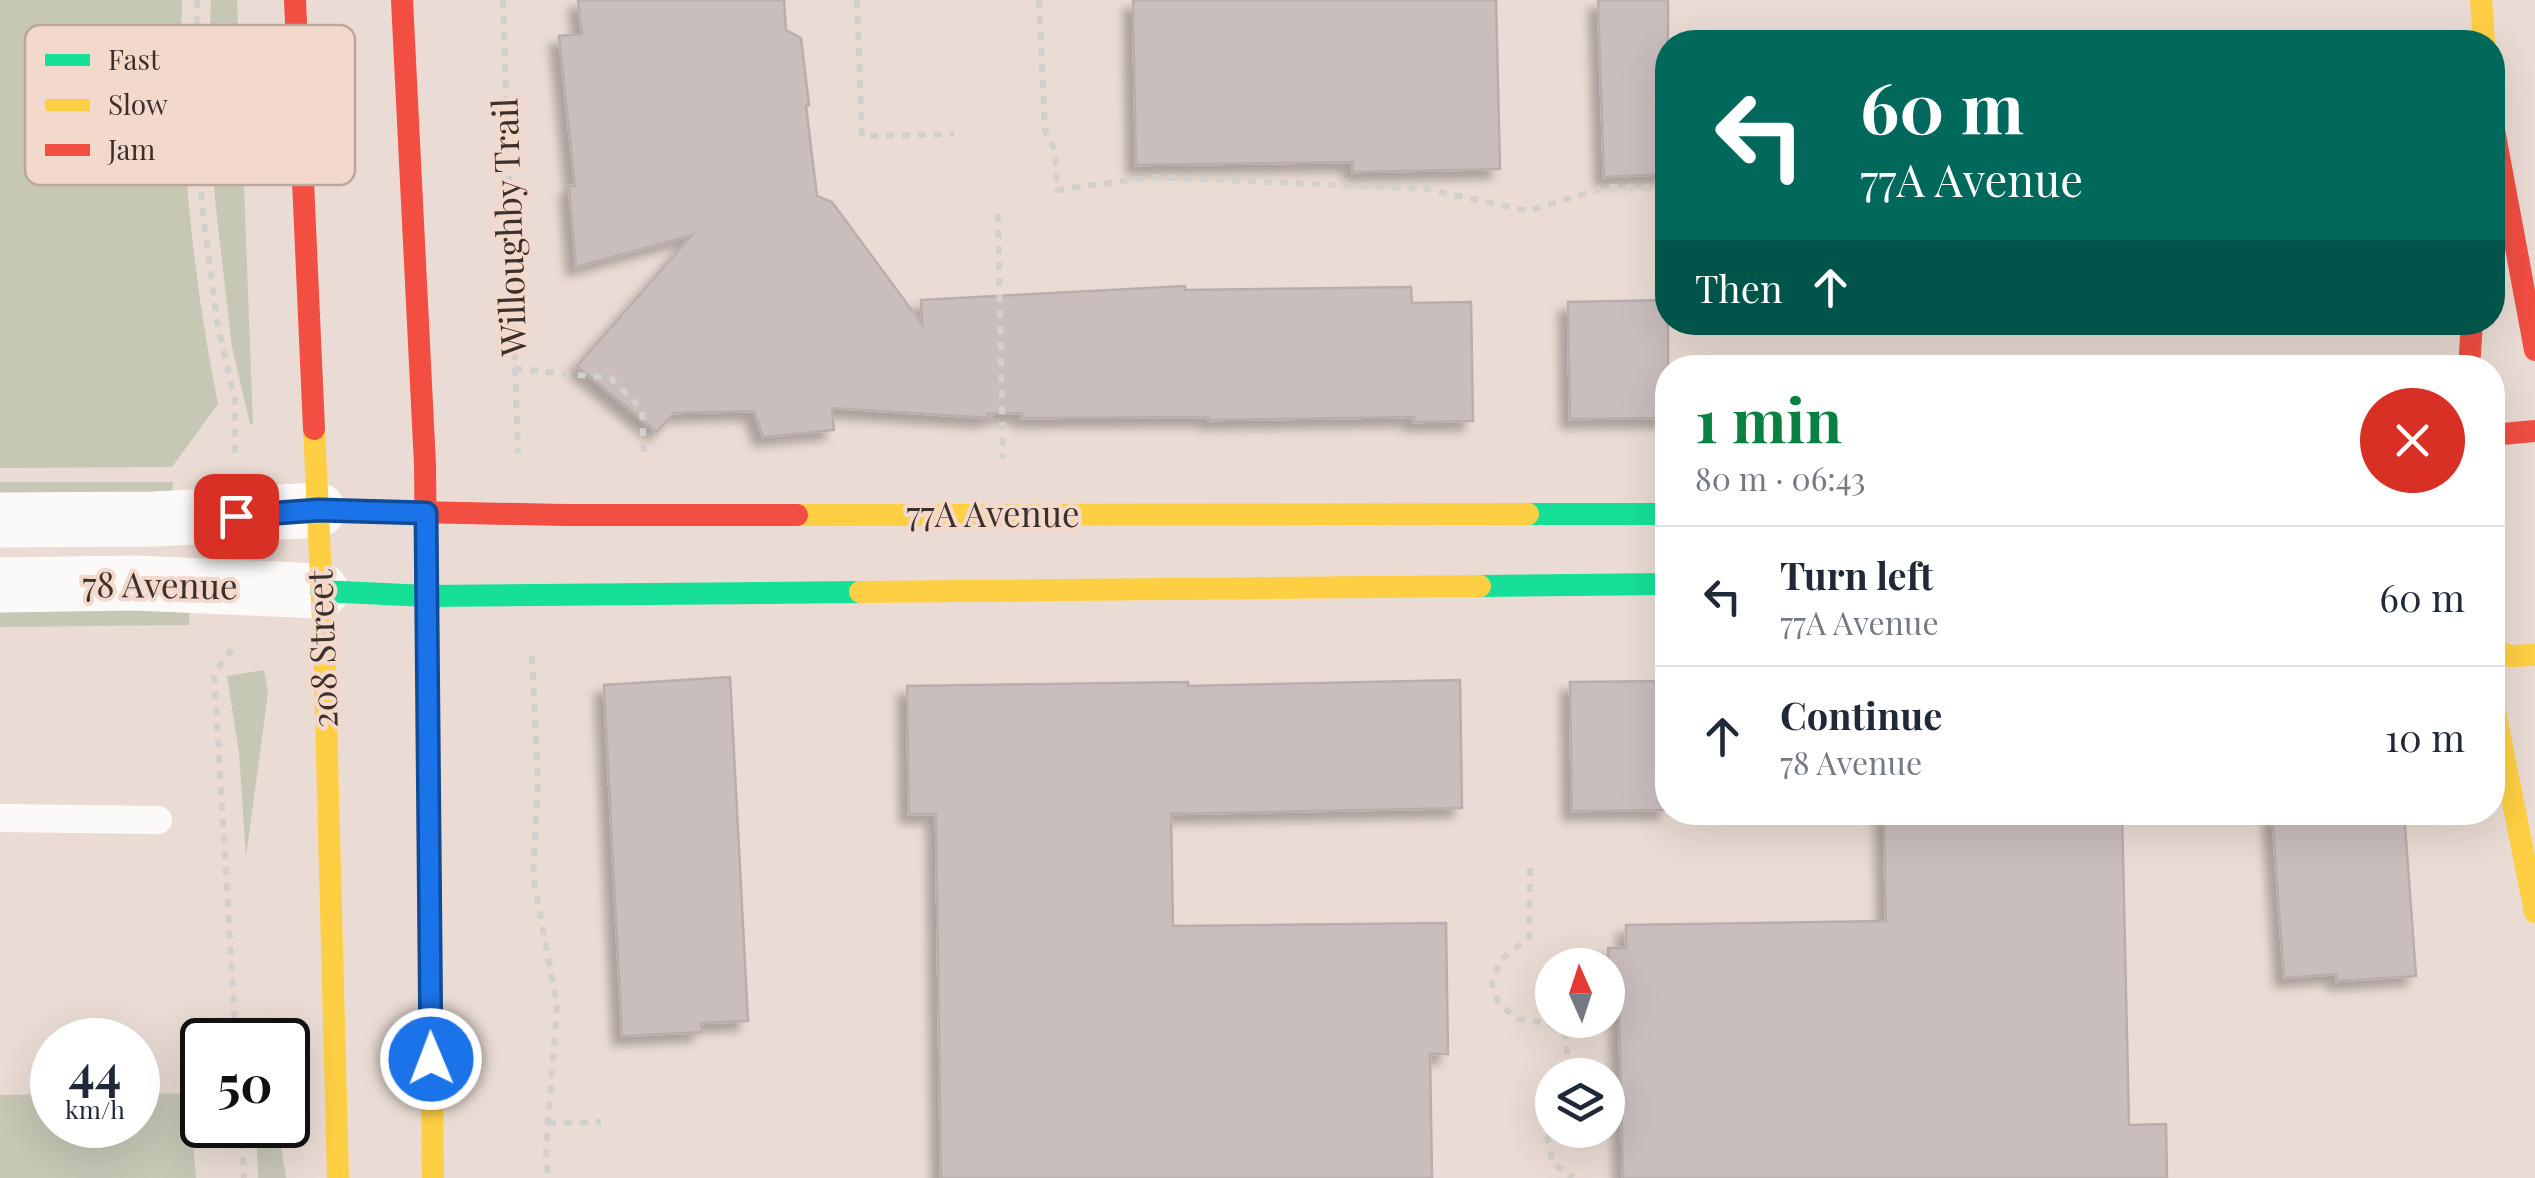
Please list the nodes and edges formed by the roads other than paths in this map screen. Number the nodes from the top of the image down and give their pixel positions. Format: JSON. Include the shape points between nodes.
{"nodes":[{"id":1,"x":295,"y":0,"type":"edge"},
{"id":2,"x":402,"y":0,"type":"edge"},
{"id":3,"x":2481,"y":0,"type":"edge"},
{"id":4,"x":296,"y":25,"type":"edge"},
{"id":5,"x":2483,"y":30,"type":"edge"},
{"id":6,"x":303,"y":185,"type":"edge"},
{"id":7,"x":2505,"y":188,"type":"edge"},
{"id":8,"x":2535,"y":350,"type":"edge"},
{"id":9,"x":2535,"y":430,"type":"edge"},
{"id":10,"x":2505,"y":433,"type":"edge"},
{"id":11,"x":318,"y":510,"type":"junction"},
{"id":12,"x":426,"y":513,"type":"junction"},
{"id":13,"x":1655,"y":514,"type":"edge"},
{"id":14,"x":0,"y":520,"type":"edge"},
{"id":15,"x":1655,"y":584,"type":"edge"},
{"id":16,"x":0,"y":585,"type":"edge"},
{"id":17,"x":321,"y":591,"type":"junction"},
{"id":18,"x":427,"y":596,"type":"junction"},
{"id":19,"x":2505,"y":654,"type":"edge"},
{"id":20,"x":2535,"y":656,"type":"edge"},
{"id":21,"x":2505,"y":762,"type":"edge"},
{"id":22,"x":0,"y":818,"type":"edge"},
{"id":23,"x":158,"y":820,"type":"dead end"},
{"id":24,"x":2535,"y":912,"type":"edge"},
{"id":25,"x":338,"y":1178,"type":"edge"},
{"id":26,"x":433,"y":1178,"type":"edge"}],
"edges":[{"from":1,"to":4,"type":"street","name":"208 Street"},
{"from":2,"to":12,"type":"street"},
{"from":3,"to":5,"type":"street"},
{"from":6,"to":11,"type":"street","name":"208 Street"},
{"from":7,"to":8,"type":"street"},
{"from":9,"to":10,"type":"street"},
{"from":11,"to":12,"type":"street","name":"77A Avenue"},
{"from":11,"to":14,"type":"street","name":"78 Avenue"},
{"from":11,"to":17,"type":"street","name":"208 Street"},
{"from":12,"to":13,"type":"street","name":"77A Avenue"},
{"from":12,"to":18,"type":"street"},
{"from":15,"to":18,"type":"street"},
{"from":16,"to":17,"type":"street","name":"78 Avenue"},
{"from":17,"to":18,"type":"street"},
{"from":17,"to":25,"type":"street","name":"208 Street"},
{"from":18,"to":26,"type":"street"},
{"from":19,"to":20,"type":"street"},
{"from":21,"to":24,"type":"street"},
{"from":22,"to":23,"type":"lane"}]}
